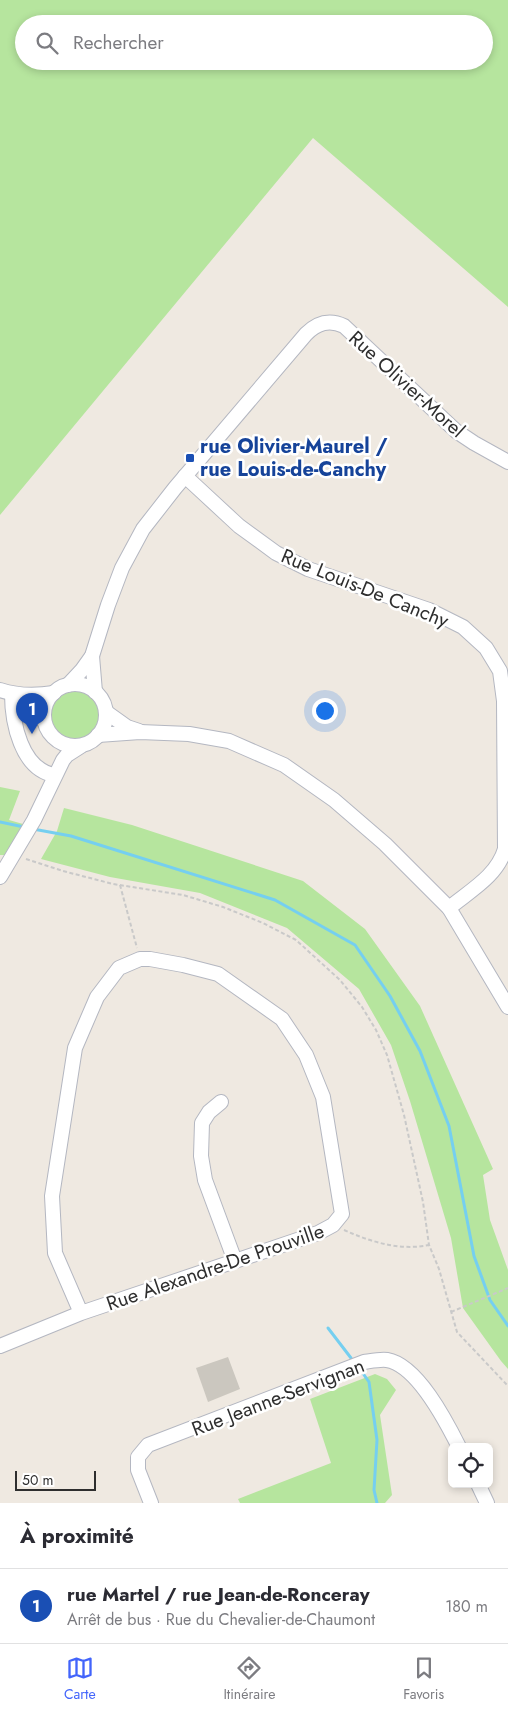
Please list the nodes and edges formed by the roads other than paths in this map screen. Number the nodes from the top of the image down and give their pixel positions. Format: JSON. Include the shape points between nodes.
{"nodes":[{"id":1,"x":508,"y":462,"type":"edge"},
{"id":2,"x":185,"y":476,"type":"junction"},
{"id":3,"x":92,"y":656,"type":"junction"},
{"id":4,"x":68,"y":685,"type":"junction"},
{"id":5,"x":6,"y":692,"type":"edge"},
{"id":6,"x":96,"y":692,"type":"junction"},
{"id":7,"x":54,"y":693,"type":"junction"},
{"id":8,"x":106,"y":712,"type":"junction"},
{"id":9,"x":44,"y":721,"type":"junction"},
{"id":10,"x":140,"y":732,"type":"junction"},
{"id":11,"x":98,"y":735,"type":"junction"},
{"id":12,"x":52,"y":736,"type":"junction"},
{"id":13,"x":82,"y":746,"type":"junction"},
{"id":14,"x":54,"y":775,"type":"junction"},
{"id":15,"x":0,"y":877,"type":"edge"},
{"id":16,"x":449,"y":908,"type":"junction"},
{"id":17,"x":508,"y":1006,"type":"edge"},
{"id":18,"x":221,"y":1102,"type":"dead end"},
{"id":19,"x":235,"y":1261,"type":"junction"},
{"id":20,"x":81,"y":1314,"type":"junction"},
{"id":21,"x":0,"y":1346,"type":"edge"},
{"id":22,"x":457,"y":1443,"type":"edge"},
{"id":23,"x":480,"y":1488,"type":"edge"},
{"id":24,"x":485,"y":1502,"type":"edge"},
{"id":25,"x":151,"y":1503,"type":"edge"}],
"edges":[{"from":1,"to":2,"type":"street","name":"Rue Olivier-Morel","via":[[456,431],[344,326],[326,322],[306,334]]},
{"from":2,"to":3,"type":"street","name":"Rue Olivier-Morel","via":[[159,507],[131,550],[108,605]]},
{"from":2,"to":16,"type":"street","name":"Rue Louis-De Canchy","via":[[239,526],[276,553],[308,570],[429,610],[463,627],[486,648],[500,671],[504,701],[505,849],[494,872]]},
{"from":3,"to":4,"type":"street","name":"Rue Olivier-Morel"},
{"from":3,"to":6,"type":"street","name":"Rue Olivier-Morel"},
{"from":4,"to":6,"type":"street","via":[[83,686]]},
{"from":4,"to":7,"type":"street"},
{"from":5,"to":7,"type":"street"},
{"from":5,"to":9,"type":"street"},
{"from":5,"to":14,"type":"street","via":[[23,747],[37,768]]},
{"from":6,"to":8,"type":"street"},
{"from":7,"to":9,"type":"street","via":[[46,706]]},
{"from":8,"to":10,"type":"street"},
{"from":8,"to":11,"type":"street"},
{"from":9,"to":12,"type":"street"},
{"from":10,"to":11,"type":"street"},
{"from":10,"to":16,"type":"street","via":[[189,734],[229,741],[284,765],[334,800]]},
{"from":11,"to":13,"type":"street"},
{"from":12,"to":13,"type":"street","via":[[62,744]]},
{"from":12,"to":14,"type":"street"},
{"from":13,"to":14,"type":"street","via":[[67,755]]},
{"from":14,"to":15,"type":"street","via":[[34,820]]},
{"from":16,"to":17,"type":"street"},
{"from":18,"to":19,"type":"street","via":[[202,1123],[201,1156],[205,1180]]},
{"from":19,"to":20,"type":"street","name":"Rue Alexandre-De Prouville"},
{"from":19,"to":20,"type":"street","name":"Rue Alexandre-De Prouville","via":[[318,1233],[333,1225],[342,1214],[323,1097],[306,1056],[282,1018],[218,974],[140,959],[119,968],[97,997],[75,1048],[52,1196],[55,1253]]},
{"from":20,"to":21,"type":"street","name":"Rue Alexandre-De Prouville"},
{"from":22,"to":25,"type":"street","name":"Rue Jeanne-Servignan","via":[[418,1379],[403,1365],[387,1360],[364,1362],[148,1446],[138,1457],[138,1470]]},
{"from":23,"to":24,"type":"street"}]}
